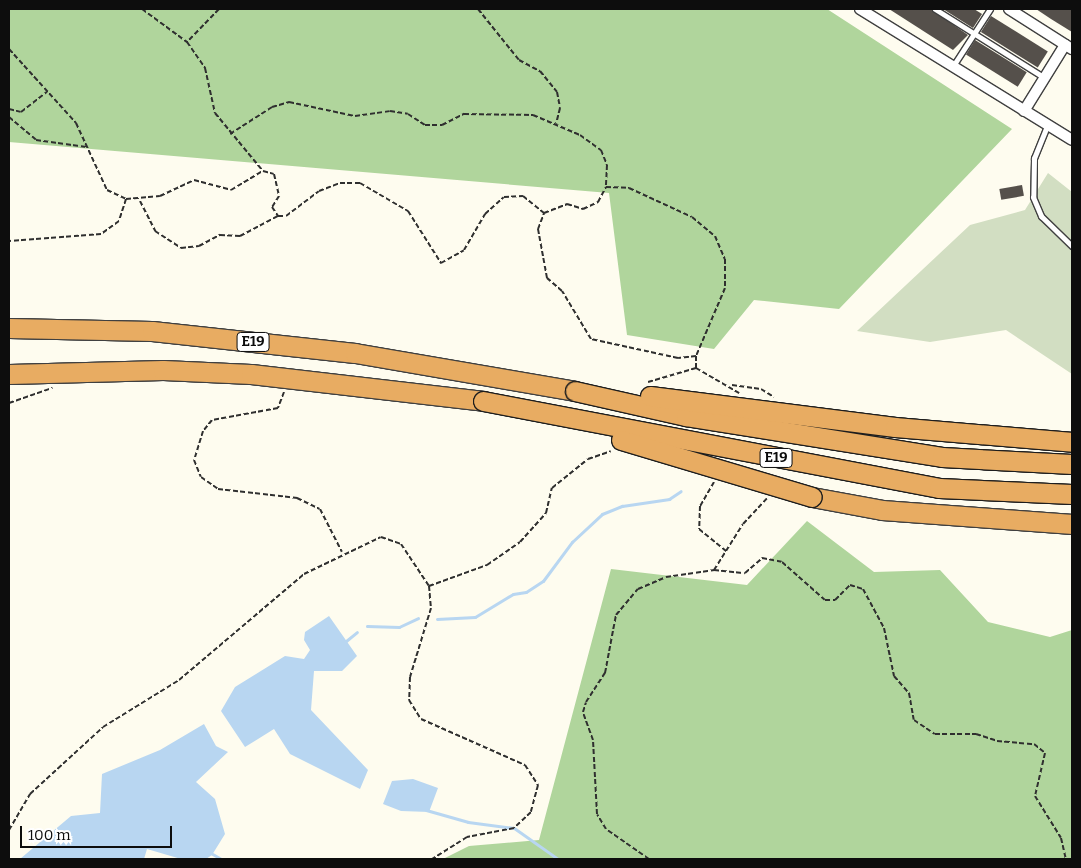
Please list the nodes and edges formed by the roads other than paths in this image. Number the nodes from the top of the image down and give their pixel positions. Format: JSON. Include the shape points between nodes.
{"nodes":[{"id":1,"x":860,"y":9,"type":"edge"},
{"id":2,"x":935,"y":9,"type":"edge"},
{"id":3,"x":990,"y":9,"type":"edge"},
{"id":4,"x":1009,"y":9,"type":"edge"},
{"id":5,"x":974,"y":33,"type":"junction"},
{"id":6,"x":1069,"y":47,"type":"edge"},
{"id":7,"x":952,"y":66,"type":"junction"},
{"id":8,"x":1044,"y":78,"type":"junction"},
{"id":9,"x":1024,"y":111,"type":"junction"},
{"id":10,"x":1047,"y":126,"type":"junction"},
{"id":11,"x":1072,"y":140,"type":"edge"},
{"id":12,"x":1072,"y":246,"type":"edge"},
{"id":13,"x":9,"y":320,"type":"edge"},
{"id":14,"x":9,"y":328,"type":"edge"},
{"id":15,"x":53,"y":328,"type":"junction"},
{"id":16,"x":9,"y":374,"type":"edge"},
{"id":17,"x":574,"y":390,"type":"junction"},
{"id":18,"x":483,"y":401,"type":"junction"},
{"id":19,"x":1072,"y":442,"type":"edge"},
{"id":20,"x":1072,"y":464,"type":"edge"},
{"id":21,"x":1072,"y":494,"type":"edge"},
{"id":22,"x":1072,"y":524,"type":"edge"}],
"edges":[{"from":1,"to":7,"type":"street"},
{"from":2,"to":5,"type":"lane"},
{"from":3,"to":5,"type":"lane"},
{"from":4,"to":6,"type":"street"},
{"from":5,"to":7,"type":"lane"},
{"from":5,"to":8,"type":"lane"},
{"from":6,"to":8,"type":"street"},
{"from":7,"to":9,"type":"street"},
{"from":8,"to":9,"type":"street"},
{"from":9,"to":10,"type":"street"},
{"from":10,"to":11,"type":"street"},
{"from":10,"to":12,"type":"lane","via":[[1034,158],[1034,197],[1041,216]]},
{"from":13,"to":15,"type":"highway"},
{"from":14,"to":15,"type":"highway","number":"E19"},
{"from":15,"to":17,"type":"highway","number":"E19","via":[[152,330],[354,353]]},
{"from":16,"to":18,"type":"highway","number":"E19","via":[[163,370],[284,378]]},
{"from":17,"to":19,"type":"highway","bridge":true,"via":[[630,393],[895,427]]},
{"from":17,"to":20,"type":"highway","number":"E19","bridge":true,"via":[[686,416],[942,457]]},
{"from":18,"to":21,"type":"highway","number":"E19","bridge":true,"via":[[939,488]]},
{"from":18,"to":22,"type":"highway","bridge":true,"via":[[812,497],[882,510]]}]}
